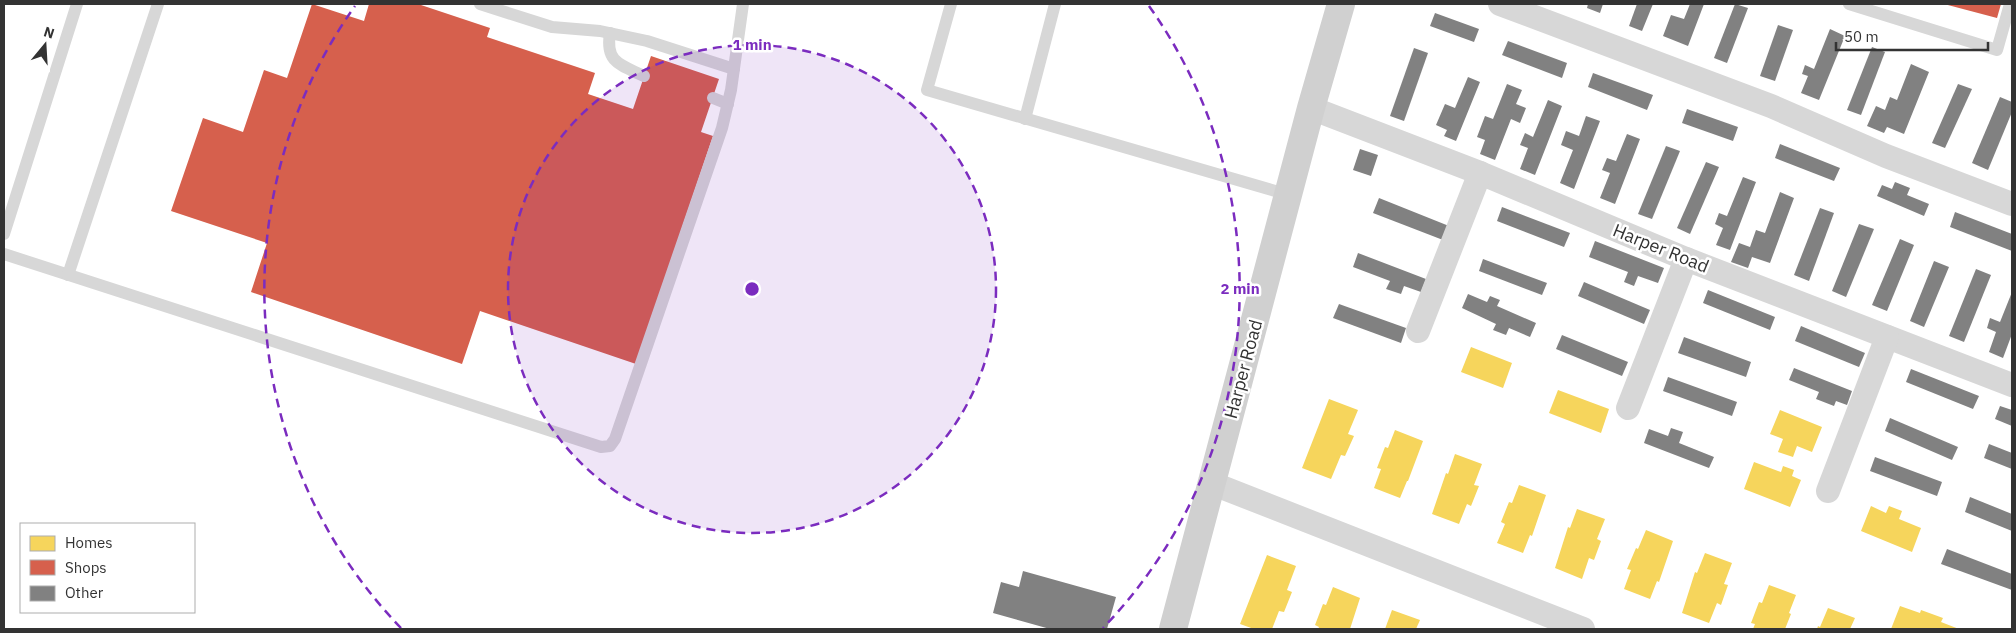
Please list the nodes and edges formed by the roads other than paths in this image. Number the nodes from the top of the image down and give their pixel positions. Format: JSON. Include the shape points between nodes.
{"nodes":[{"id":1,"x":77,"y":4,"type":"edge"},
{"id":2,"x":158,"y":4,"type":"edge"},
{"id":3,"x":480,"y":4,"type":"edge"},
{"id":4,"x":742,"y":4,"type":"edge"},
{"id":5,"x":951,"y":4,"type":"edge"},
{"id":6,"x":1055,"y":4,"type":"edge"},
{"id":7,"x":1341,"y":4,"type":"edge"},
{"id":8,"x":1500,"y":4,"type":"edge"},
{"id":9,"x":1849,"y":4,"type":"edge"},
{"id":10,"x":2010,"y":4,"type":"edge"},
{"id":11,"x":610,"y":33,"type":"junction"},
{"id":12,"x":734,"y":69,"type":"junction"},
{"id":13,"x":644,"y":76,"type":"dead end"},
{"id":14,"x":713,"y":98,"type":"dead end"},
{"id":15,"x":728,"y":104,"type":"junction"},
{"id":16,"x":1311,"y":108,"type":"junction"},
{"id":17,"x":1025,"y":119,"type":"junction"},
{"id":18,"x":1480,"y":173,"type":"junction"},
{"id":19,"x":1289,"y":195,"type":"junction"},
{"id":20,"x":2012,"y":204,"type":"edge"},
{"id":21,"x":4,"y":234,"type":"edge"},
{"id":22,"x":4,"y":254,"type":"edge"},
{"id":23,"x":1686,"y":259,"type":"junction"},
{"id":24,"x":68,"y":275,"type":"junction"},
{"id":25,"x":1418,"y":331,"type":"dead end"},
{"id":26,"x":1887,"y":337,"type":"junction"},
{"id":27,"x":2012,"y":385,"type":"edge"},
{"id":28,"x":1628,"y":408,"type":"dead end"},
{"id":29,"x":1211,"y":483,"type":"junction"},
{"id":30,"x":1828,"y":491,"type":"dead end"},
{"id":31,"x":1173,"y":629,"type":"edge"},
{"id":32,"x":1583,"y":629,"type":"edge"}],
"edges":[{"from":1,"to":21,"type":"lane"},
{"from":2,"to":24,"type":"lane"},
{"from":3,"to":11,"type":"lane","via":[[552,27]]},
{"from":4,"to":12,"type":"lane"},
{"from":5,"to":17,"type":"lane","via":[[927,90]]},
{"from":6,"to":17,"type":"lane"},
{"from":7,"to":16,"type":"street","name":"Harper Road"},
{"from":8,"to":20,"type":"street","via":[[1771,106],[1886,156]]},
{"from":9,"to":10,"type":"lane","via":[[1997,50]]},
{"from":11,"to":12,"type":"lane","via":[[647,41]]},
{"from":11,"to":13,"type":"lane","via":[[610,54],[620,65]]},
{"from":12,"to":15,"type":"lane"},
{"from":14,"to":15,"type":"lane"},
{"from":15,"to":24,"type":"lane","via":[[616,439],[610,446],[601,447]]},
{"from":16,"to":18,"type":"street","name":"Harper Road"},
{"from":16,"to":19,"type":"street","name":"Harper Road"},
{"from":17,"to":19,"type":"lane"},
{"from":18,"to":23,"type":"street","name":"Harper Road"},
{"from":18,"to":25,"type":"street"},
{"from":19,"to":29,"type":"street","name":"Harper Road"},
{"from":22,"to":24,"type":"lane"},
{"from":23,"to":26,"type":"street","name":"Harper Road"},
{"from":23,"to":28,"type":"street"},
{"from":26,"to":27,"type":"street","name":"Harper Road"},
{"from":26,"to":30,"type":"street"},
{"from":29,"to":31,"type":"street","name":"Harper Road"},
{"from":29,"to":32,"type":"street"}]}
